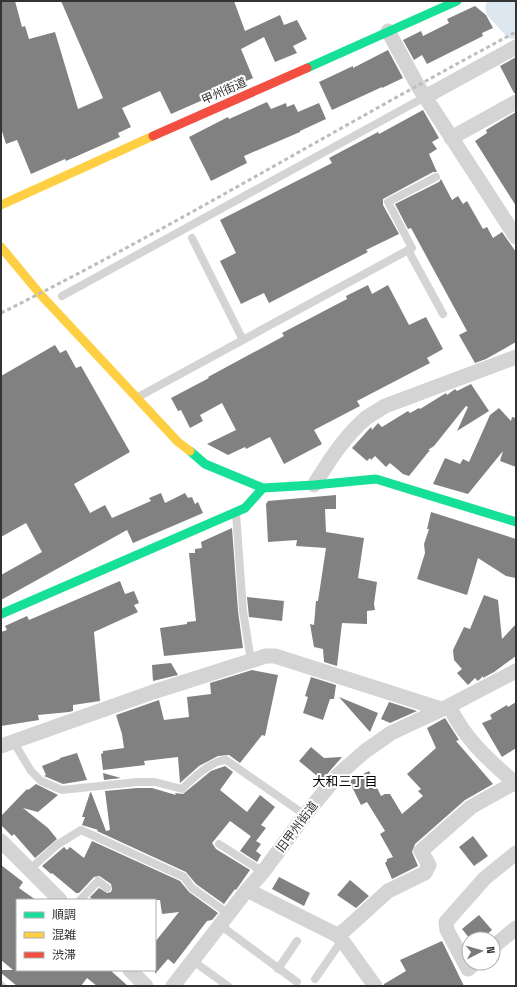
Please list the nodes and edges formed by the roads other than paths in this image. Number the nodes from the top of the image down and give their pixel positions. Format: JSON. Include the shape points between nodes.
{"nodes":[{"id":1,"x":457,"y":1,"type":"edge"},
{"id":2,"x":388,"y":31,"type":"junction"},
{"id":3,"x":516,"y":47,"type":"edge"},
{"id":4,"x":425,"y":97,"type":"junction"},
{"id":5,"x":516,"y":102,"type":"edge"},
{"id":6,"x":451,"y":138,"type":"junction"},
{"id":7,"x":436,"y":177,"type":"dead end"},
{"id":8,"x":2,"y":202,"type":"edge"},
{"id":9,"x":516,"y":237,"type":"edge"},
{"id":10,"x":192,"y":238,"type":"dead end"},
{"id":11,"x":1,"y":248,"type":"edge"},
{"id":12,"x":408,"y":250,"type":"junction"},
{"id":13,"x":62,"y":296,"type":"dead end"},
{"id":14,"x":443,"y":314,"type":"dead end"},
{"id":15,"x":243,"y":340,"type":"junction"},
{"id":16,"x":516,"y":357,"type":"edge"},
{"id":17,"x":138,"y":397,"type":"junction"},
{"id":18,"x":314,"y":485,"type":"junction"},
{"id":19,"x":263,"y":488,"type":"junction"},
{"id":20,"x":236,"y":512,"type":"junction"},
{"id":21,"x":516,"y":522,"type":"edge"},
{"id":22,"x":1,"y":614,"type":"edge"},
{"id":23,"x":251,"y":661,"type":"junction"},
{"id":24,"x":516,"y":671,"type":"edge"},
{"id":25,"x":445,"y":707,"type":"junction"},
{"id":26,"x":7,"y":743,"type":"edge"},
{"id":27,"x":515,"y":783,"type":"edge"},
{"id":28,"x":305,"y":815,"type":"junction"},
{"id":29,"x":1,"y":841,"type":"edge"},
{"id":30,"x":219,"y":844,"type":"dead end"},
{"id":31,"x":516,"y":854,"type":"edge"},
{"id":32,"x":29,"y":870,"type":"junction"},
{"id":33,"x":262,"y":872,"type":"junction"},
{"id":34,"x":107,"y":888,"type":"dead end"},
{"id":35,"x":247,"y":890,"type":"junction"},
{"id":36,"x":59,"y":899,"type":"edge"},
{"id":37,"x":81,"y":899,"type":"edge"},
{"id":38,"x":225,"y":920,"type":"junction"},
{"id":39,"x":516,"y":928,"type":"edge"},
{"id":40,"x":339,"y":938,"type":"junction"},
{"id":41,"x":501,"y":940,"type":"edge"},
{"id":42,"x":297,"y":941,"type":"dead end"},
{"id":43,"x":461,"y":956,"type":"edge"},
{"id":44,"x":193,"y":961,"type":"junction"},
{"id":45,"x":278,"y":969,"type":"junction"},
{"id":46,"x":131,"y":971,"type":"edge"},
{"id":47,"x":315,"y":979,"type":"dead end"},
{"id":48,"x":297,"y":982,"type":"dead end"},
{"id":49,"x":146,"y":986,"type":"edge"},
{"id":50,"x":173,"y":986,"type":"edge"},
{"id":51,"x":228,"y":986,"type":"edge"},
{"id":52,"x":375,"y":986,"type":"edge"}],
"edges":[{"from":1,"to":2,"type":"main road","name":"甲州街道"},
{"from":2,"to":4,"type":"street"},
{"from":2,"to":8,"type":"main road","name":"甲州街道"},
{"from":3,"to":4,"type":"street"},
{"from":4,"to":6,"type":"street"},
{"from":4,"to":13,"type":"lane"},
{"from":5,"to":6,"type":"street"},
{"from":6,"to":9,"type":"street"},
{"from":7,"to":12,"type":"lane","via":[[388,202],[412,248]]},
{"from":10,"to":15,"type":"lane"},
{"from":11,"to":17,"type":"main road","via":[[40,294]]},
{"from":12,"to":14,"type":"lane"},
{"from":12,"to":15,"type":"lane"},
{"from":15,"to":17,"type":"lane"},
{"from":16,"to":18,"type":"street","via":[[392,404],[368,417],[347,438]]},
{"from":17,"to":19,"type":"main road","via":[[178,442],[205,464]]},
{"from":18,"to":19,"type":"main road"},
{"from":18,"to":21,"type":"main road","via":[[376,480]]},
{"from":19,"to":20,"type":"main road","via":[[245,508]]},
{"from":20,"to":22,"type":"main road"},
{"from":20,"to":23,"type":"lane","via":[[243,611]]},
{"from":23,"to":25,"type":"street","via":[[275,656]]},
{"from":23,"to":26,"type":"street"},
{"from":24,"to":25,"type":"street","name":"旧甲州街道"},
{"from":25,"to":27,"type":"street","via":[[486,758]]},
{"from":25,"to":28,"type":"street","name":"旧甲州街道","via":[[391,733],[364,752],[338,775]]},
{"from":26,"to":28,"type":"lane","via":[[41,781],[62,790],[143,782],[155,782],[182,789],[194,777],[220,760],[226,760]]},
{"from":27,"to":40,"type":"street","via":[[471,807],[421,851],[429,865],[425,873],[388,891]]},
{"from":28,"to":33,"type":"street","name":"旧甲州街道"},
{"from":29,"to":32,"type":"street"},
{"from":30,"to":33,"type":"lane"},
{"from":31,"to":43,"type":"street","via":[[485,878],[446,922],[447,930]]},
{"from":32,"to":36,"type":"street"},
{"from":32,"to":38,"type":"lane","via":[[57,845],[81,830],[184,877]]},
{"from":33,"to":35,"type":"street","name":"旧甲州街道"},
{"from":34,"to":37,"type":"lane","via":[[98,881]]},
{"from":35,"to":38,"type":"street","name":"旧甲州街道"},
{"from":35,"to":40,"type":"street"},
{"from":38,"to":44,"type":"street","name":"旧甲州街道"},
{"from":38,"to":45,"type":"lane"},
{"from":39,"to":41,"type":"street"},
{"from":40,"to":47,"type":"lane"},
{"from":40,"to":52,"type":"street"},
{"from":42,"to":45,"type":"lane"},
{"from":44,"to":50,"type":"street","name":"旧甲州街道"},
{"from":44,"to":51,"type":"lane"},
{"from":45,"to":48,"type":"lane"},
{"from":46,"to":49,"type":"street"}]}
